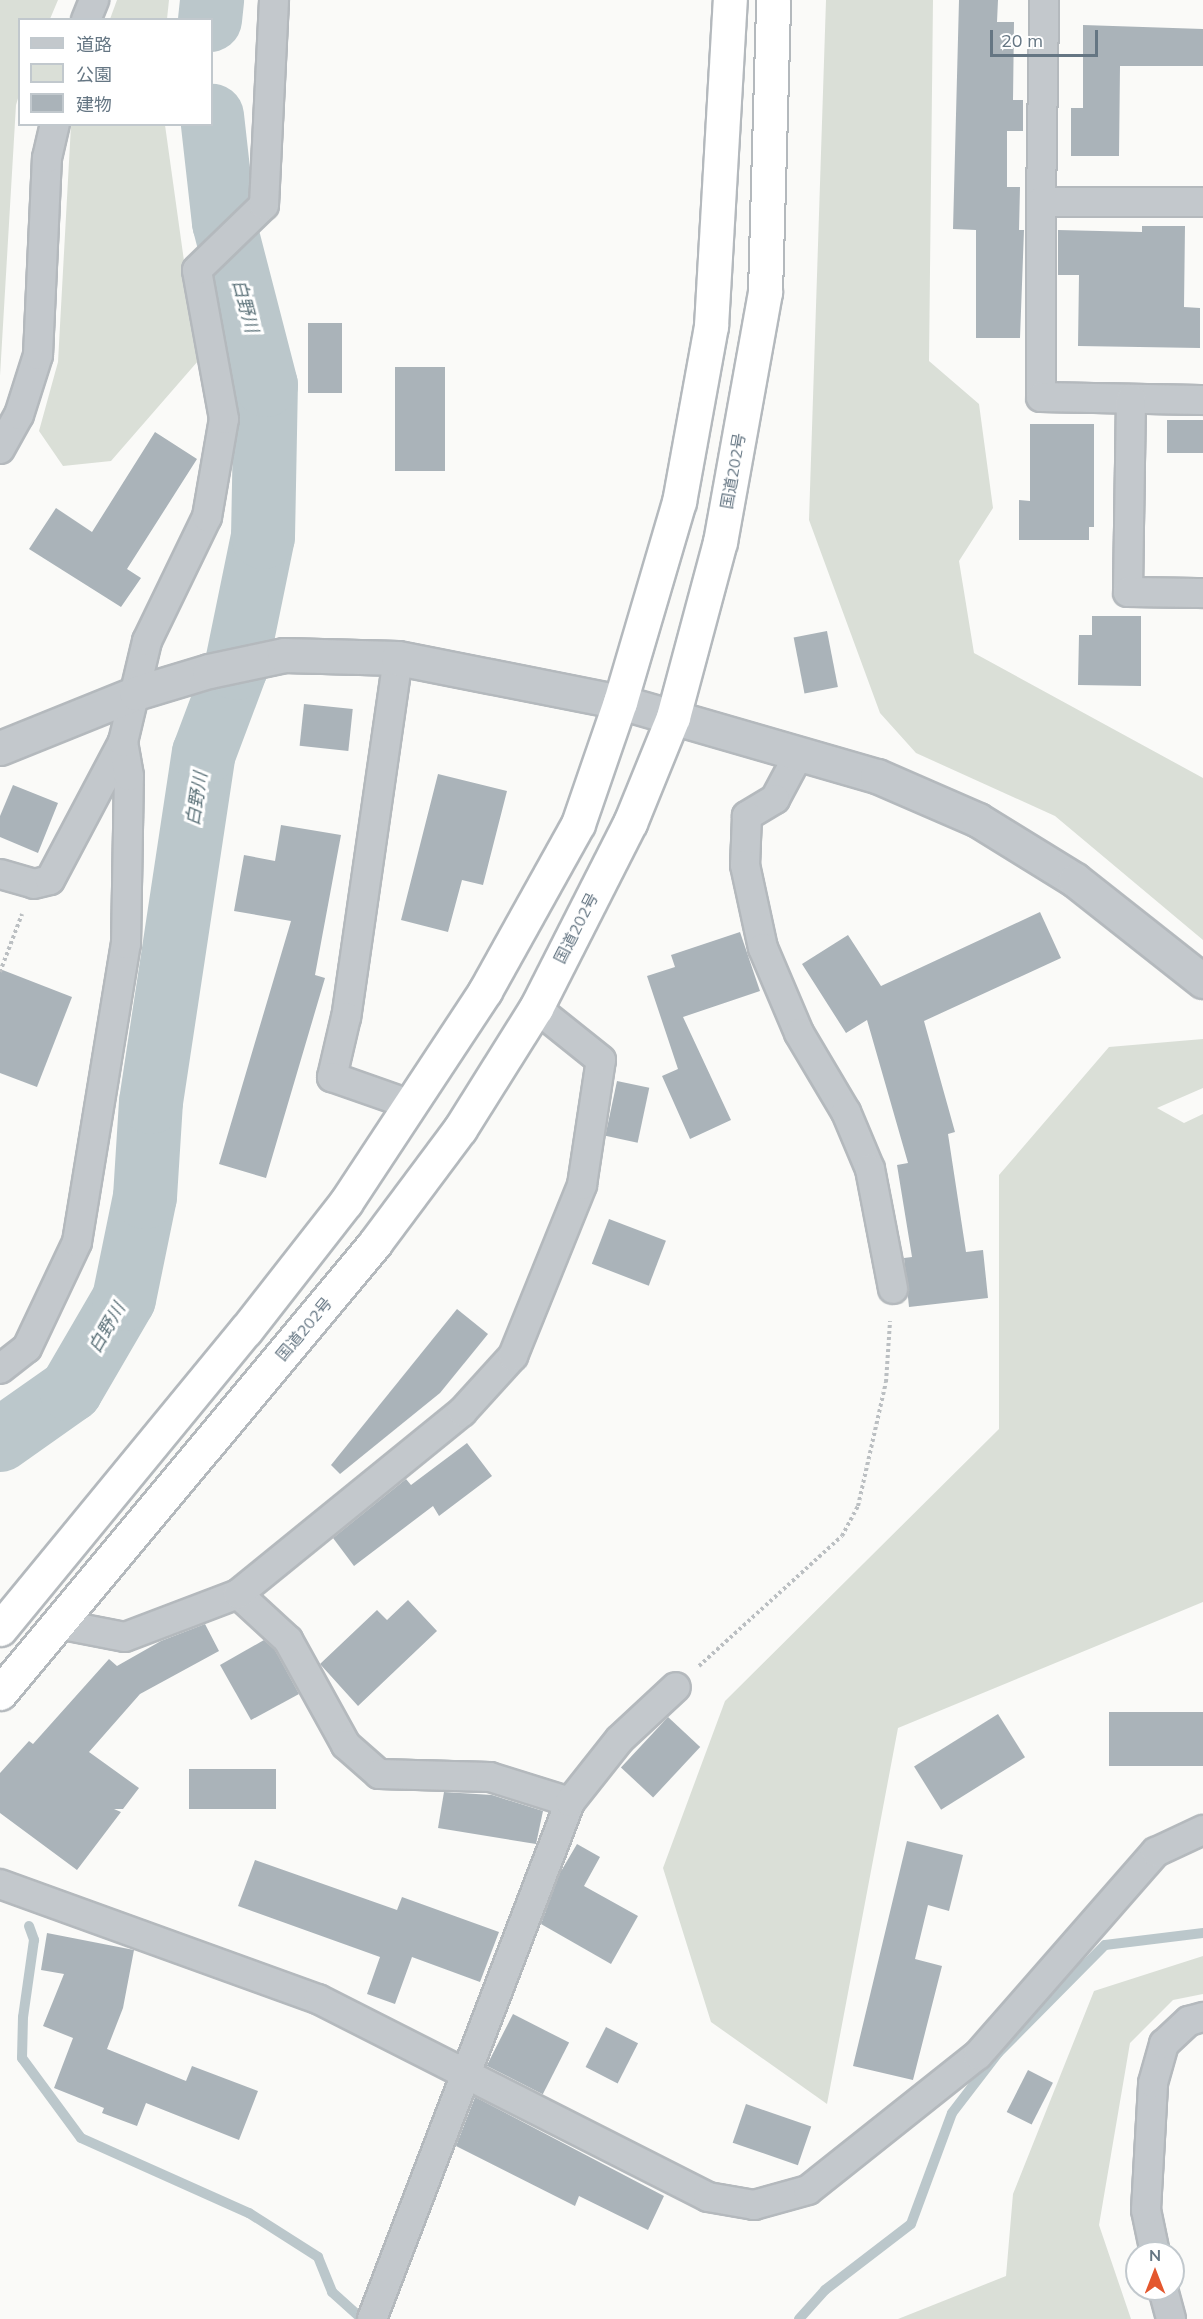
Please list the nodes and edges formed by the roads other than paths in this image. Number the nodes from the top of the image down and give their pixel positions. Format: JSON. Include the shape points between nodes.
{"nodes":[{"id":1,"x":94,"y":0,"type":"edge"},
{"id":2,"x":274,"y":0,"type":"edge"},
{"id":3,"x":730,"y":0,"type":"edge"},
{"id":4,"x":773,"y":0,"type":"edge"},
{"id":5,"x":1044,"y":0,"type":"edge"},
{"id":6,"x":87,"y":18,"type":"edge"},
{"id":7,"x":55,"y":126,"type":"edge"},
{"id":8,"x":1041,"y":202,"type":"junction"},
{"id":9,"x":1203,"y":202,"type":"edge"},
{"id":10,"x":1131,"y":399,"type":"junction"},
{"id":11,"x":1203,"y":400,"type":"edge"},
{"id":12,"x":0,"y":449,"type":"edge"},
{"id":13,"x":1203,"y":593,"type":"edge"},
{"id":14,"x":398,"y":658,"type":"junction"},
{"id":15,"x":136,"y":693,"type":"junction"},
{"id":16,"x":620,"y":702,"type":"junction"},
{"id":17,"x":673,"y":717,"type":"junction"},
{"id":18,"x":123,"y":742,"type":"junction"},
{"id":19,"x":0,"y":748,"type":"edge"},
{"id":20,"x":799,"y":754,"type":"junction"},
{"id":21,"x":0,"y":874,"type":"edge"},
{"id":22,"x":1203,"y":981,"type":"edge"},
{"id":23,"x":536,"y":1008,"type":"junction"},
{"id":24,"x":412,"y":1105,"type":"junction"},
{"id":25,"x":893,"y":1289,"type":"road end"},
{"id":26,"x":0,"y":1369,"type":"edge"},
{"id":27,"x":238,"y":1594,"type":"junction"},
{"id":28,"x":58,"y":1624,"type":"junction"},
{"id":29,"x":0,"y":1629,"type":"edge"},
{"id":30,"x":676,"y":1687,"type":"road end"},
{"id":31,"x":0,"y":1693,"type":"edge"},
{"id":32,"x":570,"y":1802,"type":"junction"},
{"id":33,"x":1203,"y":1830,"type":"edge"},
{"id":34,"x":0,"y":1884,"type":"edge"},
{"id":35,"x":1203,"y":2017,"type":"edge"},
{"id":36,"x":466,"y":2072,"type":"junction"},
{"id":37,"x":1152,"y":2241,"type":"edge"},
{"id":38,"x":1166,"y":2301,"type":"edge"},
{"id":39,"x":373,"y":2315,"type":"edge"},
{"id":40,"x":1171,"y":2319,"type":"edge"}],
"edges":[{"from":1,"to":6,"type":"street"},
{"from":2,"to":15,"type":"street","via":[[264,205],[197,270],[224,419],[207,517],[147,641]]},
{"from":3,"to":16,"type":"highway","via":[[711,326],[679,502]]},
{"from":4,"to":17,"type":"highway","name":"国道202号","via":[[765,291],[720,542]]},
{"from":5,"to":8,"type":"street"},
{"from":7,"to":12,"type":"street","via":[[47,158],[38,355],[19,414]]},
{"from":8,"to":9,"type":"street"},
{"from":8,"to":10,"type":"street","via":[[1041,397]]},
{"from":10,"to":11,"type":"street"},
{"from":10,"to":13,"type":"street","via":[[1128,592]]},
{"from":14,"to":15,"type":"street","via":[[284,655]]},
{"from":14,"to":16,"type":"street"},
{"from":14,"to":24,"type":"street","via":[[346,1017],[332,1077]]},
{"from":15,"to":18,"type":"street"},
{"from":15,"to":19,"type":"street"},
{"from":16,"to":17,"type":"street"},
{"from":16,"to":24,"type":"highway","via":[[578,824],[485,991]]},
{"from":17,"to":20,"type":"street"},
{"from":17,"to":23,"type":"highway","name":"国道202号","via":[[630,823]]},
{"from":18,"to":21,"type":"street","via":[[50,880],[34,884]]},
{"from":18,"to":26,"type":"street","via":[[129,776],[126,944],[77,1242],[27,1348]]},
{"from":20,"to":22,"type":"street","via":[[877,776],[978,820],[1075,880]]},
{"from":20,"to":25,"type":"street","via":[[775,799],[747,816],[745,865],[763,948],[799,1033],[846,1112],[870,1169]]},
{"from":23,"to":27,"type":"street","via":[[602,1060],[582,1185],[513,1356],[462,1412]]},
{"from":23,"to":28,"type":"highway","name":"国道202号","via":[[460,1129],[375,1243]]},
{"from":24,"to":29,"type":"highway","via":[[346,1202],[246,1330]]},
{"from":27,"to":28,"type":"street","via":[[125,1637]]},
{"from":27,"to":32,"type":"street","via":[[288,1640],[346,1745],[379,1773],[490,1777]]},
{"from":28,"to":31,"type":"highway","name":"国道202号"},
{"from":30,"to":32,"type":"street","via":[[620,1739]]},
{"from":32,"to":36,"type":"street"},
{"from":33,"to":36,"type":"street","via":[[1156,1852],[978,2055],[808,2190],[754,2205],[708,2197]]},
{"from":34,"to":36,"type":"street","via":[[318,1999]]},
{"from":35,"to":37,"type":"street","via":[[1189,2021],[1164,2044],[1153,2083],[1146,2210]]},
{"from":36,"to":39,"type":"street"},
{"from":38,"to":40,"type":"street"}]}
